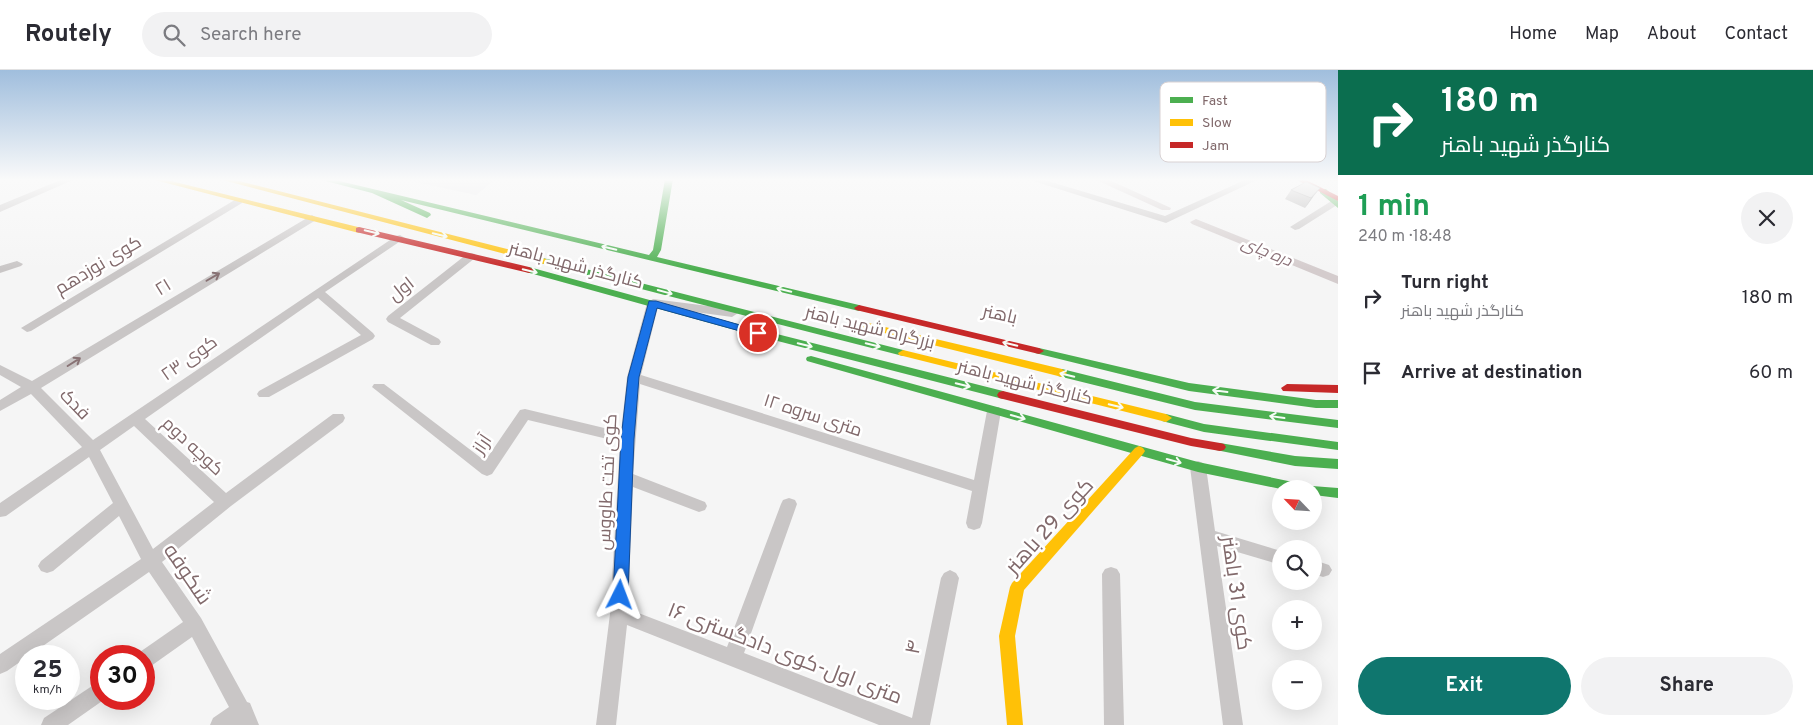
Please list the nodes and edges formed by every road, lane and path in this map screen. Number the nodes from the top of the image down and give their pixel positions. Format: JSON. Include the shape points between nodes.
{"nodes":[{"id":1,"x":224,"y":210,"type":"edge"},
{"id":2,"x":275,"y":210,"type":"edge"},
{"id":3,"x":292,"y":210,"type":"edge"},
{"id":4,"x":342,"y":210,"type":"edge"},
{"id":5,"x":401,"y":210,"type":"edge"},
{"id":6,"x":413,"y":210,"type":"edge"},
{"id":7,"x":454,"y":210,"type":"edge"},
{"id":8,"x":663,"y":210,"type":"edge"},
{"id":9,"x":1132,"y":210,"type":"edge"},
{"id":10,"x":1188,"y":210,"type":"edge"},
{"id":11,"x":1325,"y":210,"type":"edge"},
{"id":12,"x":427,"y":216,"type":"junction"},
{"id":13,"x":312,"y":218,"type":"junction"},
{"id":14,"x":1295,"y":227,"type":"dead end"},
{"id":15,"x":475,"y":228,"type":"dead end"},
{"id":16,"x":400,"y":238,"type":"junction"},
{"id":17,"x":654,"y":254,"type":"junction"},
{"id":18,"x":471,"y":256,"type":"junction"},
{"id":19,"x":17,"y":264,"type":"dead end"},
{"id":20,"x":0,"y":270,"type":"edge"},
{"id":21,"x":318,"y":292,"type":"junction"},
{"id":22,"x":653,"y":304,"type":"junction"},
{"id":23,"x":757,"y":316,"type":"junction"},
{"id":24,"x":850,"y":322,"type":"dead end"},
{"id":25,"x":27,"y":328,"type":"dead end"},
{"id":26,"x":739,"y":328,"type":"junction"},
{"id":27,"x":436,"y":342,"type":"dead end"},
{"id":28,"x":0,"y":369,"type":"edge"},
{"id":29,"x":634,"y":377,"type":"junction"},
{"id":30,"x":32,"y":387,"type":"junction"},
{"id":31,"x":379,"y":387,"type":"dead end"},
{"id":32,"x":1338,"y":389,"type":"edge"},
{"id":33,"x":264,"y":394,"type":"dead end"},
{"id":34,"x":1338,"y":404,"type":"edge"},
{"id":35,"x":0,"y":406,"type":"edge"},
{"id":36,"x":994,"y":411,"type":"junction"},
{"id":37,"x":135,"y":418,"type":"junction"},
{"id":38,"x":338,"y":418,"type":"dead end"},
{"id":39,"x":1338,"y":424,"type":"edge"},
{"id":40,"x":628,"y":439,"type":"junction"},
{"id":41,"x":1338,"y":446,"type":"edge"},
{"id":42,"x":92,"y":448,"type":"junction"},
{"id":43,"x":1139,"y":452,"type":"junction"},
{"id":44,"x":1338,"y":464,"type":"edge"},
{"id":45,"x":1198,"y":468,"type":"junction"},
{"id":46,"x":626,"y":478,"type":"junction"},
{"id":47,"x":1272,"y":482,"type":"edge"},
{"id":48,"x":981,"y":488,"type":"junction"},
{"id":49,"x":1322,"y":491,"type":"edge"},
{"id":50,"x":1338,"y":493,"type":"edge"},
{"id":51,"x":225,"y":502,"type":"junction"},
{"id":52,"x":789,"y":504,"type":"dead end"},
{"id":53,"x":122,"y":505,"type":"junction"},
{"id":54,"x":699,"y":506,"type":"dead end"},
{"id":55,"x":0,"y":511,"type":"edge"},
{"id":56,"x":974,"y":522,"type":"dead end"},
{"id":57,"x":1207,"y":536,"type":"junction"},
{"id":58,"x":1272,"y":555,"type":"edge"},
{"id":59,"x":151,"y":561,"type":"junction"},
{"id":60,"x":47,"y":566,"type":"dead end"},
{"id":61,"x":1111,"y":574,"type":"dead end"},
{"id":62,"x":950,"y":578,"type":"dead end"},
{"id":63,"x":620,"y":614,"type":"junction"},
{"id":64,"x":195,"y":624,"type":"junction"},
{"id":65,"x":155,"y":652,"type":"edge"},
{"id":66,"x":733,"y":657,"type":"junction"},
{"id":67,"x":0,"y":665,"type":"edge"},
{"id":68,"x":90,"y":698,"type":"edge"},
{"id":69,"x":246,"y":717,"type":"edge"},
{"id":70,"x":51,"y":725,"type":"edge"},
{"id":71,"x":220,"y":725,"type":"edge"},
{"id":72,"x":606,"y":725,"type":"edge"},
{"id":73,"x":905,"y":725,"type":"edge"},
{"id":74,"x":920,"y":725,"type":"edge"},
{"id":75,"x":1015,"y":725,"type":"edge"},
{"id":76,"x":1114,"y":725,"type":"edge"},
{"id":77,"x":1233,"y":725,"type":"edge"}],
"edges":[{"from":1,"to":25,"type":"street","name":"کوی نوزدهم"},
{"from":2,"to":13,"type":"main road","name":"کنارگذر شهید باهنر"},
{"from":3,"to":13,"type":"main road"},
{"from":4,"to":23,"type":"main road","name":"بزرگراه شهید باهنر","one_way":true},
{"from":5,"to":12,"type":"main road"},
{"from":6,"to":12,"type":"main road"},
{"from":17,"to":7,"type":"main road","name":"کنارگذر شهید باهنر","one_way":true},
{"from":8,"to":17,"type":"main road"},
{"from":9,"to":10,"type":"street","via":[[1166,220]]},
{"from":11,"to":14,"type":"street"},
{"from":12,"to":15,"type":"main road"},
{"from":13,"to":16,"type":"main road","name":"کنارگذر شهید باهنر","one_way":true},
{"from":30,"to":13,"type":"street","name":"۲۱","one_way":true},
{"from":16,"to":18,"type":"main road","name":"کنارگذر شهید باهنر"},
{"from":16,"to":21,"type":"street","name":"کوی ۲۳"},
{"from":17,"to":32,"type":"main road","name":"باهنر","via":[[1158,370],[1262,387]]},
{"from":34,"to":17,"type":"main road","name":"کنارگذر شهید باهنر","one_way":true,"via":[[1189,387]]},
{"from":18,"to":22,"type":"main road","name":"کنارگذر شهید باهنر","one_way":true},
{"from":18,"to":27,"type":"street","name":"اول","via":[[392,319]]},
{"from":19,"to":20,"type":"street"},
{"from":21,"to":33,"type":"street","via":[[369,336]]},
{"from":21,"to":37,"type":"street","name":"کوی ۲۳"},
{"from":22,"to":23,"type":"street"},
{"from":22,"to":26,"type":"main road","name":"کنارگذر شهید باهنر"},
{"from":22,"to":29,"type":"street","name":"کوی تخت طاووس"},
{"from":23,"to":41,"type":"main road","name":"بزرگراه شهید باهنر","one_way":true,"via":[[1204,428]]},
{"from":39,"to":24,"type":"main road","name":"بزرگراه شهید باهنر","one_way":true,"via":[[1195,406]]},
{"from":26,"to":36,"type":"main road","via":[[798,356]]},
{"from":26,"to":44,"type":"main road","name":"کنارگذر شهید باهنر","one_way":true,"via":[[1191,442],[1295,461]]},
{"from":28,"to":30,"type":"street","name":"فدک"},
{"from":29,"to":40,"type":"street","name":"کوی تخت طاووس"},
{"from":29,"to":48,"type":"street","name":"۱۲ متری سروه"},
{"from":30,"to":35,"type":"street","name":"۲۱"},
{"from":30,"to":42,"type":"street","name":"فدک"},
{"from":31,"to":40,"type":"street","name":"آراز","via":[[487,470],[525,414]]},
{"from":36,"to":43,"type":"main road","one_way":true},
{"from":36,"to":48,"type":"street"},
{"from":37,"to":42,"type":"street","name":"کوی ۲۳"},
{"from":37,"to":51,"type":"street","name":"کوچه دوم"},
{"from":38,"to":51,"type":"street"},
{"from":40,"to":46,"type":"street","name":"کوی تخت طاووس"},
{"from":42,"to":53,"type":"street","name":"شکوفه"},
{"from":42,"to":55,"type":"street","name":"کوی ۲۳"},
{"from":43,"to":45,"type":"main road","one_way":true},
{"from":43,"to":75,"type":"main road","name":"کوی 29 باهنر","via":[[1017,587],[1007,636]]},
{"from":45,"to":47,"type":"main road"},
{"from":45,"to":57,"type":"street","name":"کوی 31 باهنر"},
{"from":46,"to":54,"type":"street"},
{"from":46,"to":63,"type":"street","name":"کوی تخت طاووس"},
{"from":48,"to":56,"type":"street"},
{"from":49,"to":50,"type":"main road"},
{"from":51,"to":59,"type":"street"},
{"from":52,"to":66,"type":"street"},
{"from":53,"to":59,"type":"street","name":"شکوفه"},
{"from":53,"to":60,"type":"street"},
{"from":57,"to":58,"type":"street"},
{"from":57,"to":77,"type":"street","name":"کوی 31 باهنر"},
{"from":59,"to":64,"type":"street","name":"شکوفه"},
{"from":59,"to":67,"type":"street"},
{"from":61,"to":76,"type":"street"},
{"from":62,"to":74,"type":"street","name":"۴"},
{"from":63,"to":66,"type":"street","name":"۱۶ متری اول-کوی دادگستری"},
{"from":63,"to":72,"type":"street","name":"کوی تخت طاووس"},
{"from":64,"to":65,"type":"street"},
{"from":64,"to":69,"type":"street","name":"شکوفه"},
{"from":66,"to":73,"type":"street","name":"۱۶ متری اول-کوی دادگستری"},
{"from":68,"to":70,"type":"street"},
{"from":69,"to":71,"type":"street"}]}
